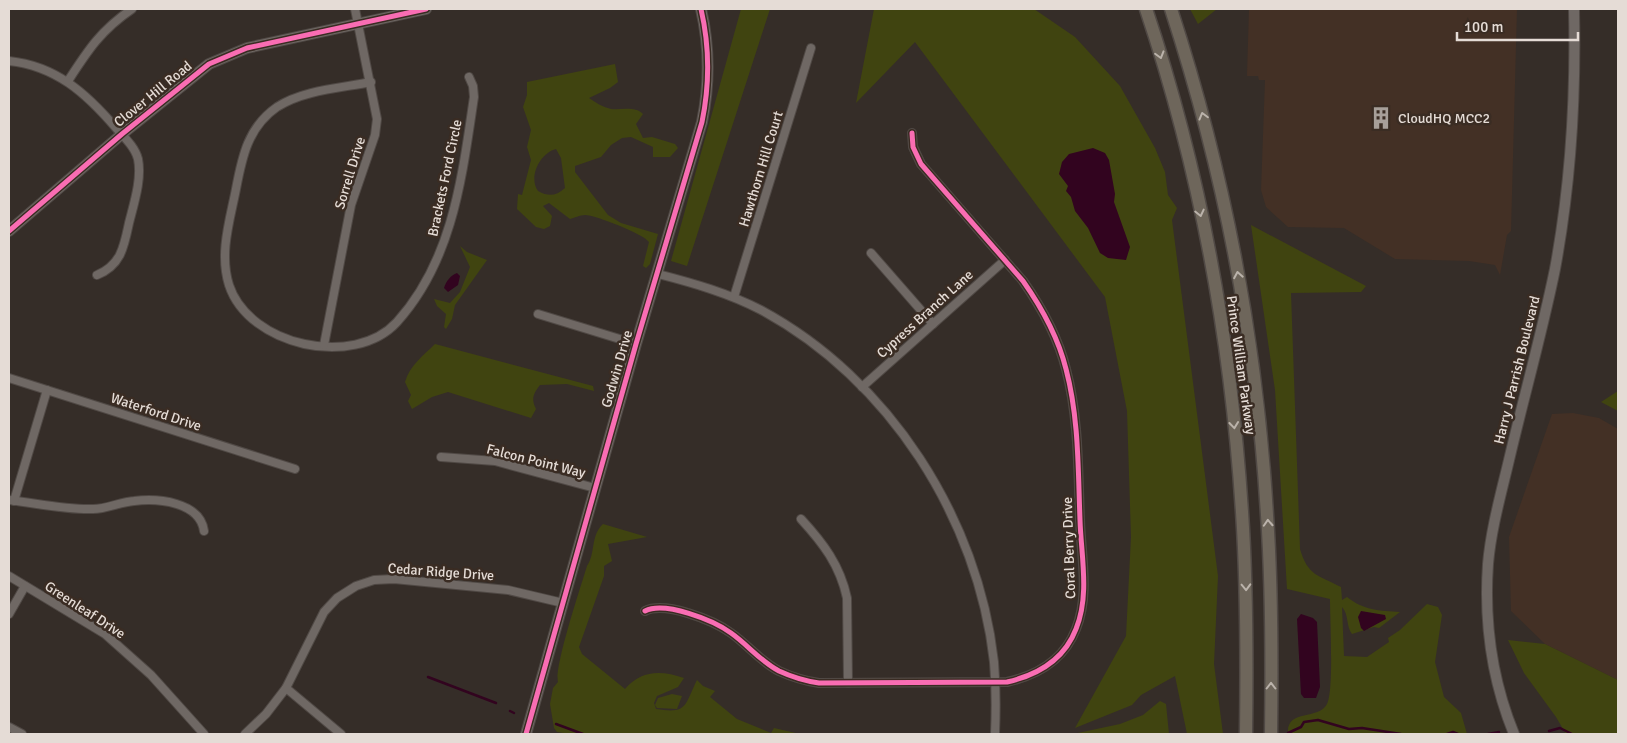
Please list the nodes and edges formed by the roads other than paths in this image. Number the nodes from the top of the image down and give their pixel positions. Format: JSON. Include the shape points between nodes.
{"nodes":[{"id":1,"x":131,"y":9,"type":"edge"},
{"id":2,"x":355,"y":9,"type":"edge"},
{"id":3,"x":426,"y":9,"type":"edge"},
{"id":4,"x":700,"y":9,"type":"edge"},
{"id":5,"x":1146,"y":9,"type":"edge"},
{"id":6,"x":1171,"y":9,"type":"edge"},
{"id":7,"x":1574,"y":9,"type":"edge"},
{"id":8,"x":358,"y":23,"type":"junction"},
{"id":9,"x":811,"y":48,"type":"dead end"},
{"id":10,"x":9,"y":61,"type":"edge"},
{"id":11,"x":469,"y":77,"type":"dead end"},
{"id":12,"x":68,"y":81,"type":"junction"},
{"id":13,"x":371,"y":82,"type":"junction"},
{"id":14,"x":912,"y":133,"type":"dead end"},
{"id":15,"x":122,"y":134,"type":"junction"},
{"id":16,"x":9,"y":231,"type":"edge"},
{"id":17,"x":871,"y":253,"type":"dead end"},
{"id":18,"x":1005,"y":260,"type":"junction"},
{"id":19,"x":658,"y":274,"type":"junction"},
{"id":20,"x":97,"y":275,"type":"dead end"},
{"id":21,"x":734,"y":297,"type":"junction"},
{"id":22,"x":538,"y":314,"type":"dead end"},
{"id":23,"x":933,"y":324,"type":"junction"},
{"id":24,"x":636,"y":344,"type":"junction"},
{"id":25,"x":324,"y":345,"type":"junction"},
{"id":26,"x":9,"y":378,"type":"edge"},
{"id":27,"x":862,"y":387,"type":"junction"},
{"id":28,"x":47,"y":390,"type":"junction"},
{"id":29,"x":441,"y":457,"type":"dead end"},
{"id":30,"x":295,"y":469,"type":"dead end"},
{"id":31,"x":595,"y":488,"type":"junction"},
{"id":32,"x":11,"y":500,"type":"edge"},
{"id":33,"x":801,"y":518,"type":"dead end"},
{"id":34,"x":204,"y":531,"type":"dead end"},
{"id":35,"x":9,"y":576,"type":"edge"},
{"id":36,"x":25,"y":586,"type":"junction"},
{"id":37,"x":563,"y":603,"type":"junction"},
{"id":38,"x":645,"y":612,"type":"dead end"},
{"id":39,"x":9,"y":614,"type":"edge"},
{"id":40,"x":995,"y":682,"type":"junction"},
{"id":41,"x":848,"y":683,"type":"junction"},
{"id":42,"x":286,"y":688,"type":"junction"},
{"id":43,"x":9,"y":727,"type":"edge"},
{"id":44,"x":22,"y":734,"type":"edge"},
{"id":45,"x":204,"y":734,"type":"edge"},
{"id":46,"x":245,"y":734,"type":"edge"},
{"id":47,"x":341,"y":734,"type":"edge"},
{"id":48,"x":526,"y":734,"type":"edge"},
{"id":49,"x":996,"y":734,"type":"edge"},
{"id":50,"x":1246,"y":734,"type":"edge"},
{"id":51,"x":1271,"y":734,"type":"edge"},
{"id":52,"x":1514,"y":734,"type":"edge"}],
"edges":[{"from":1,"to":12,"type":"street","via":[[96,39]]},
{"from":2,"to":8,"type":"street","name":"Sorrell Drive"},
{"from":3,"to":8,"type":"street","name":"Clover Hill Road"},
{"from":4,"to":19,"type":"street","name":"Godwin Drive","via":[[708,44],[708,97]]},
{"from":5,"to":50,"type":"highway","name":"Prince William Parkway","one_way":true,"via":[[1188,158],[1223,338],[1243,522],[1247,619]]},
{"from":51,"to":6,"type":"highway","name":"Prince William Parkway","one_way":true,"via":[[1267,515],[1248,335],[1215,166]]},
{"from":7,"to":52,"type":"street","name":"Harry J Parrish Boulevard","via":[[1575,79],[1569,171],[1555,266],[1542,334],[1499,499],[1488,562],[1488,629],[1492,660]]},
{"from":8,"to":13,"type":"street","name":"Sorrell Drive"},
{"from":8,"to":15,"type":"street","name":"Clover Hill Road","via":[[229,54],[198,71]]},
{"from":9,"to":21,"type":"street","name":"Hawthorn Hill Court"},
{"from":10,"to":12,"type":"street","via":[[43,69]]},
{"from":11,"to":25,"type":"street","name":"Brackets Ford Circle","via":[[475,93],[470,127],[448,233],[431,273],[397,322],[380,336],[358,345]]},
{"from":12,"to":15,"type":"street","via":[[96,104]]},
{"from":13,"to":25,"type":"street","name":"Sorrell Drive","via":[[377,119],[375,135],[351,205]]},
{"from":13,"to":25,"type":"street","name":"Brackets Ford Circle","via":[[295,98],[277,107],[260,122],[251,134],[242,157],[227,233],[226,275],[234,298],[244,312],[276,336],[304,344]]},
{"from":14,"to":18,"type":"street","name":"Coral Berry Drive","via":[[913,147],[921,164]]},
{"from":15,"to":16,"type":"street","name":"Clover Hill Road"},
{"from":15,"to":20,"type":"street","via":[[138,157],[136,195],[122,254],[112,266]]},
{"from":17,"to":23,"type":"street"},
{"from":18,"to":23,"type":"street","name":"Cypress Branch Lane"},
{"from":18,"to":40,"type":"street","name":"Coral Berry Drive","via":[[1044,314],[1066,368],[1074,411],[1083,582],[1081,615],[1064,650],[1036,673]]},
{"from":19,"to":21,"type":"street"},
{"from":19,"to":24,"type":"street","name":"Godwin Drive"},
{"from":21,"to":27,"type":"street","via":[[805,338]]},
{"from":22,"to":24,"type":"street"},
{"from":23,"to":27,"type":"street","name":"Cypress Branch Lane"},
{"from":24,"to":31,"type":"street","name":"Godwin Drive"},
{"from":26,"to":28,"type":"street","name":"Waterford Drive"},
{"from":27,"to":40,"type":"street","via":[[912,449],[958,528],[984,610]]},
{"from":28,"to":30,"type":"street","name":"Waterford Drive"},
{"from":28,"to":32,"type":"street"},
{"from":29,"to":31,"type":"street","name":"Falcon Point Way","via":[[495,461]]},
{"from":31,"to":37,"type":"street","name":"Godwin Drive"},
{"from":32,"to":34,"type":"street","via":[[92,509],[133,501],[157,501],[191,509],[201,518]]},
{"from":33,"to":41,"type":"street","via":[[831,556],[844,585]]},
{"from":35,"to":36,"type":"street","name":"Greenleaf Drive"},
{"from":36,"to":39,"type":"street"},
{"from":36,"to":45,"type":"street","name":"Greenleaf Drive","via":[[104,634],[168,692]]},
{"from":37,"to":42,"type":"street","name":"Cedar Ridge Drive","via":[[508,590],[394,579],[366,582],[343,593],[324,612]]},
{"from":37,"to":48,"type":"street","name":"Godwin Drive"},
{"from":38,"to":41,"type":"street","name":"Coral Berry Drive","via":[[657,607],[669,608],[718,625],[741,640],[762,660],[791,676],[819,683]]},
{"from":40,"to":41,"type":"street","name":"Coral Berry Drive"},
{"from":40,"to":49,"type":"street"},
{"from":42,"to":46,"type":"street","name":"Cedar Ridge Drive"},
{"from":42,"to":47,"type":"street"},
{"from":43,"to":44,"type":"street"}]}
